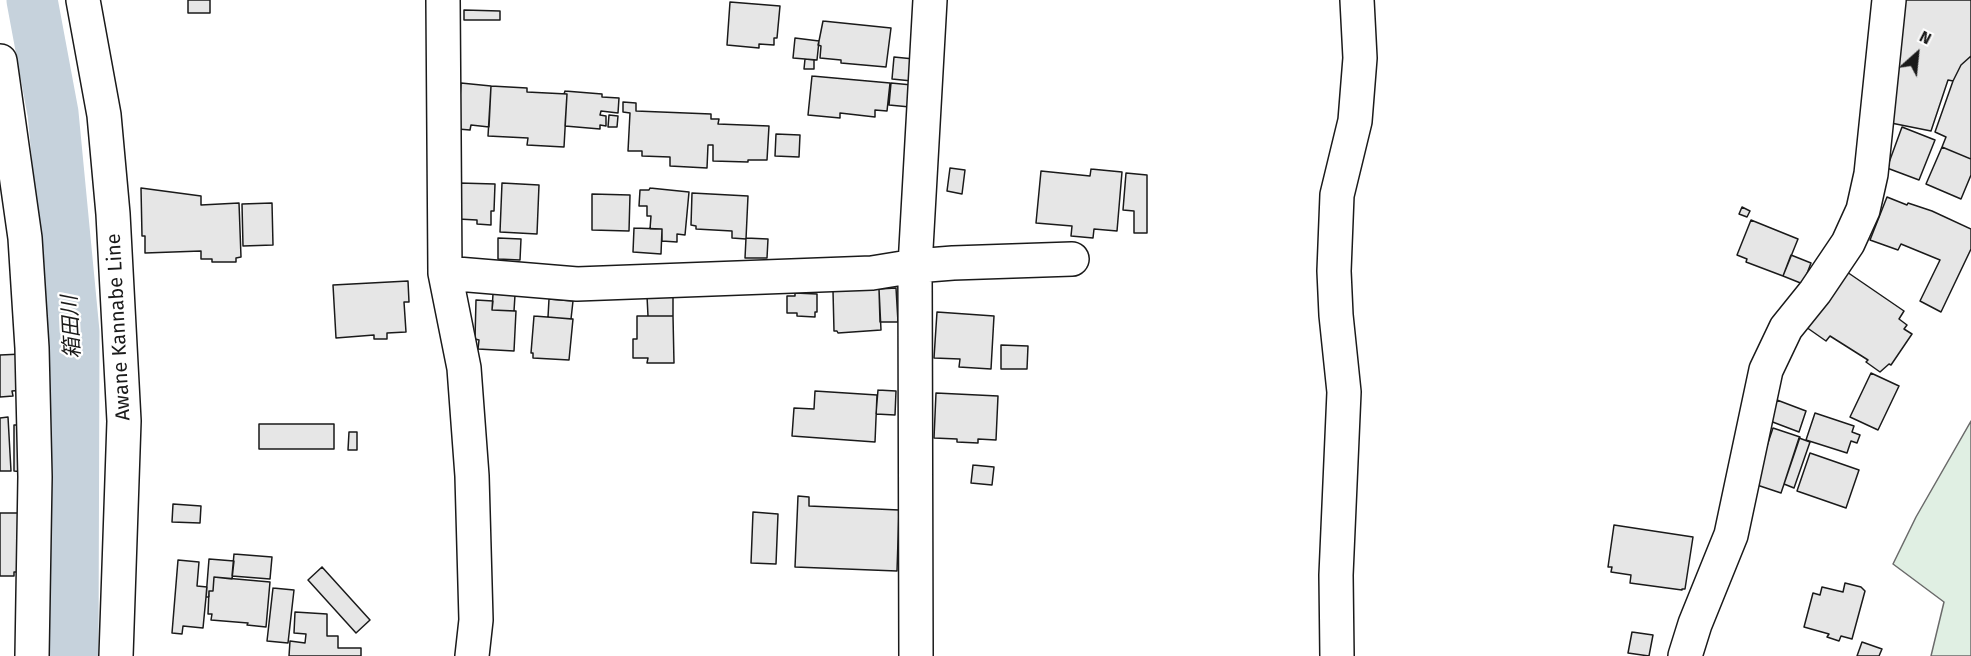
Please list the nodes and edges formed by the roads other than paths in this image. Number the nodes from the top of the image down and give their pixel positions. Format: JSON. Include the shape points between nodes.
{"nodes":[{"id":1,"x":83,"y":0,"type":"edge"},
{"id":2,"x":443,"y":0,"type":"edge"},
{"id":3,"x":930,"y":0,"type":"edge"},
{"id":4,"x":1357,"y":0,"type":"edge"},
{"id":5,"x":1889,"y":0,"type":"edge"},
{"id":6,"x":0,"y":61,"type":"edge"},
{"id":7,"x":1072,"y":260,"type":"dead end"},
{"id":8,"x":915,"y":266,"type":"junction"},
{"id":9,"x":445,"y":273,"type":"junction"},
{"id":10,"x":32,"y":656,"type":"edge"},
{"id":11,"x":116,"y":656,"type":"edge"},
{"id":12,"x":472,"y":656,"type":"edge"},
{"id":13,"x":916,"y":656,"type":"edge"},
{"id":14,"x":1337,"y":656,"type":"edge"},
{"id":15,"x":1686,"y":656,"type":"edge"}],
"edges":[{"from":1,"to":11,"type":"street","name":"Awane Kannabe Line","via":[[104,116],[124,421]]},
{"from":2,"to":9,"type":"street"},
{"from":3,"to":8,"type":"street"},
{"from":4,"to":14,"type":"street","via":[[1360,58],[1355,121],[1337,195],[1334,271],[1344,392],[1336,575]]},
{"from":5,"to":15,"type":"street","via":[[1871,174],[1863,210],[1848,243],[1786,328],[1766,370],[1731,535]]},
{"from":6,"to":10,"type":"street","via":[[25,238],[32,348]]},
{"from":7,"to":8,"type":"street"},
{"from":8,"to":9,"type":"street","via":[[872,273],[577,284]]},
{"from":8,"to":13,"type":"street"},
{"from":9,"to":12,"type":"street","via":[[464,368],[472,476],[476,620]]}]}
